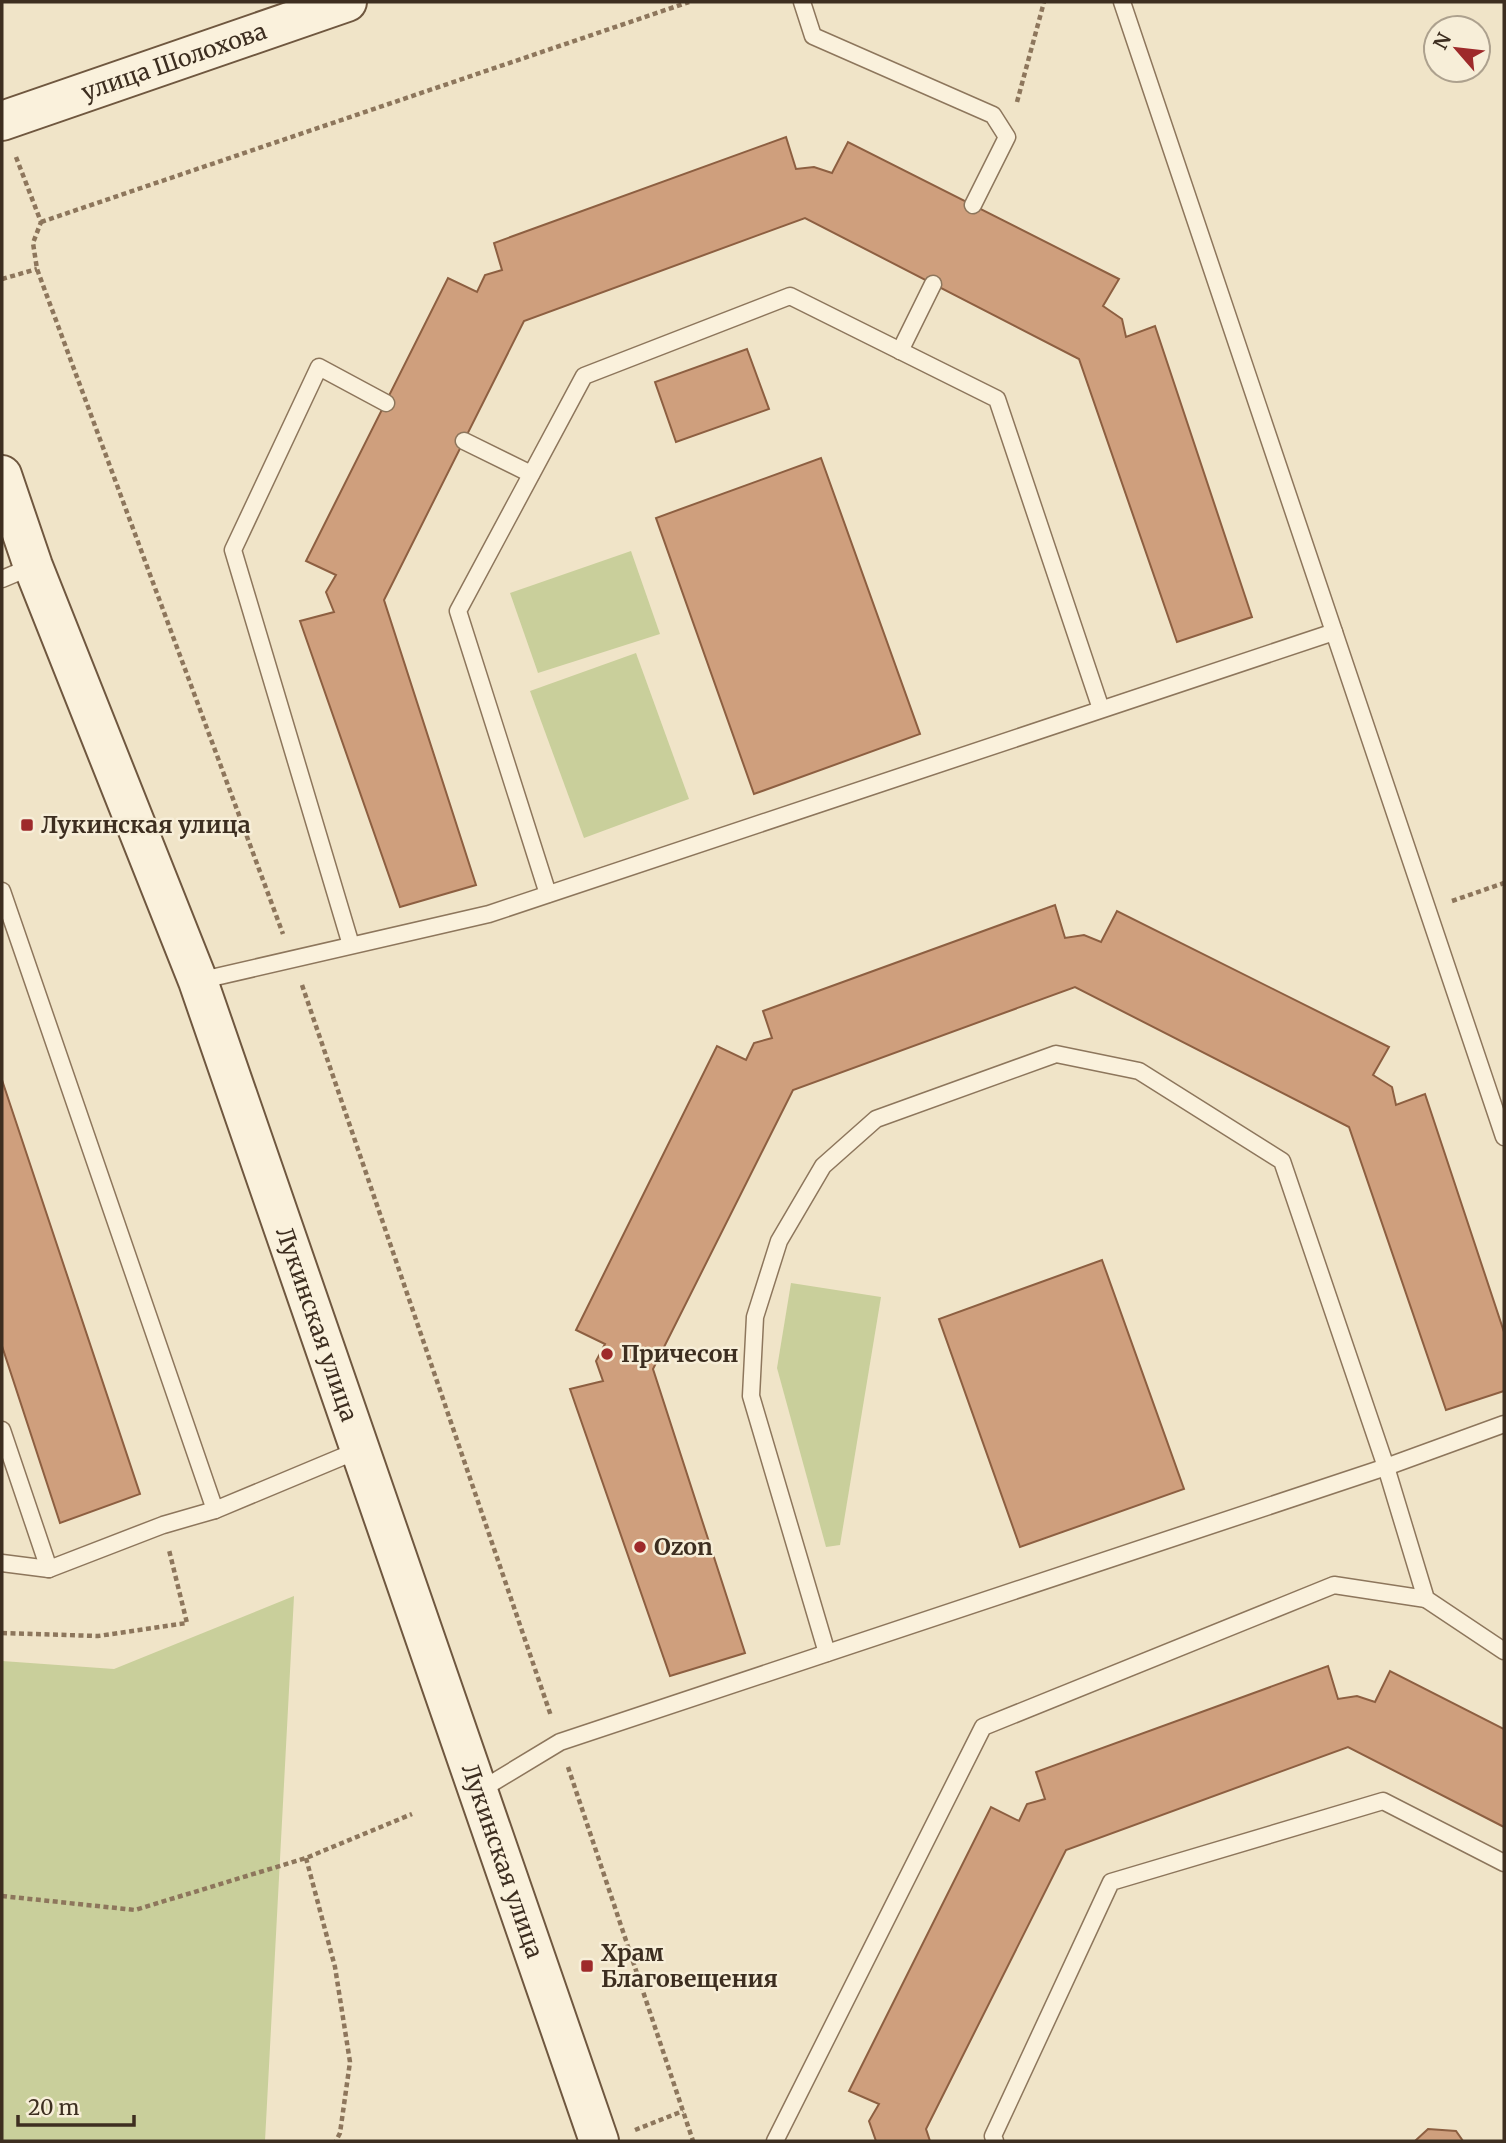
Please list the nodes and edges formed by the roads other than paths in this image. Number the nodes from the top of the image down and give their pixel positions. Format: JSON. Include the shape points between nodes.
{"nodes":[{"id":1,"x":347,"y":2,"type":"edge"},
{"id":2,"x":802,"y":2,"type":"edge"},
{"id":3,"x":1122,"y":2,"type":"edge"},
{"id":4,"x":2,"y":121,"type":"edge"},
{"id":5,"x":973,"y":205,"type":"dead end"},
{"id":6,"x":933,"y":284,"type":"dead end"},
{"id":7,"x":901,"y":351,"type":"junction"},
{"id":8,"x":386,"y":402,"type":"dead end"},
{"id":9,"x":464,"y":441,"type":"dead end"},
{"id":10,"x":531,"y":474,"type":"junction"},
{"id":11,"x":2,"y":475,"type":"edge"},
{"id":12,"x":17,"y":573,"type":"edge"},
{"id":13,"x":1334,"y":632,"type":"junction"},
{"id":14,"x":1101,"y":709,"type":"junction"},
{"id":15,"x":2,"y":891,"type":"edge"},
{"id":16,"x":548,"y":894,"type":"junction"},
{"id":17,"x":2,"y":934,"type":"edge"},
{"id":18,"x":19,"y":942,"type":"junction"},
{"id":19,"x":351,"y":945,"type":"junction"},
{"id":20,"x":198,"y":981,"type":"junction"},
{"id":21,"x":1504,"y":1138,"type":"edge"},
{"id":22,"x":1504,"y":1424,"type":"edge"},
{"id":23,"x":2,"y":1430,"type":"edge"},
{"id":24,"x":361,"y":1449,"type":"junction"},
{"id":25,"x":1386,"y":1466,"type":"junction"},
{"id":26,"x":215,"y":1510,"type":"junction"},
{"id":27,"x":2,"y":1563,"type":"edge"},
{"id":28,"x":49,"y":1569,"type":"junction"},
{"id":29,"x":1426,"y":1599,"type":"junction"},
{"id":30,"x":1504,"y":1651,"type":"edge"},
{"id":31,"x":827,"y":1653,"type":"junction"},
{"id":32,"x":479,"y":1791,"type":"junction"},
{"id":33,"x":1504,"y":1863,"type":"edge"},
{"id":34,"x":616,"y":2136,"type":"edge"},
{"id":35,"x":775,"y":2141,"type":"edge"},
{"id":36,"x":995,"y":2141,"type":"edge"}],
"edges":[{"from":1,"to":4,"type":"street","name":"улица Шолохова"},
{"from":2,"to":5,"type":"lane","via":[[813,36],[993,115],[1007,137]]},
{"from":3,"to":13,"type":"lane"},
{"from":6,"to":7,"type":"lane"},
{"from":7,"to":10,"type":"lane","via":[[790,296],[584,376]]},
{"from":7,"to":14,"type":"lane","via":[[997,399]]},
{"from":8,"to":19,"type":"lane","via":[[319,367],[233,550]]},
{"from":9,"to":10,"type":"lane"},
{"from":10,"to":16,"type":"lane","via":[[458,611]]},
{"from":11,"to":12,"type":"street","name":"Лукинская улица"},
{"from":12,"to":20,"type":"street","name":"Лукинская улица"},
{"from":13,"to":14,"type":"lane"},
{"from":13,"to":21,"type":"lane"},
{"from":14,"to":16,"type":"lane"},
{"from":15,"to":18,"type":"lane"},
{"from":16,"to":19,"type":"lane","via":[[489,914]]},
{"from":17,"to":18,"type":"lane"},
{"from":18,"to":26,"type":"lane"},
{"from":19,"to":20,"type":"lane"},
{"from":20,"to":24,"type":"street","name":"Лукинская улица"},
{"from":22,"to":25,"type":"lane"},
{"from":23,"to":28,"type":"lane"},
{"from":24,"to":26,"type":"lane"},
{"from":24,"to":32,"type":"street","name":"Лукинская улица"},
{"from":25,"to":29,"type":"lane"},
{"from":25,"to":31,"type":"lane"},
{"from":25,"to":31,"type":"lane","via":[[1282,1161],[1139,1071],[1056,1054],[876,1119],[823,1166],[779,1241],[755,1318],[751,1396]]},
{"from":26,"to":28,"type":"lane"},
{"from":27,"to":28,"type":"lane"},
{"from":29,"to":30,"type":"lane"},
{"from":29,"to":35,"type":"lane","via":[[1334,1585],[982,1727]]},
{"from":31,"to":32,"type":"lane","via":[[560,1742]]},
{"from":32,"to":34,"type":"street","name":"Лукинская улица"},
{"from":33,"to":36,"type":"lane","via":[[1383,1801],[1111,1882],[993,2136]]}]}
